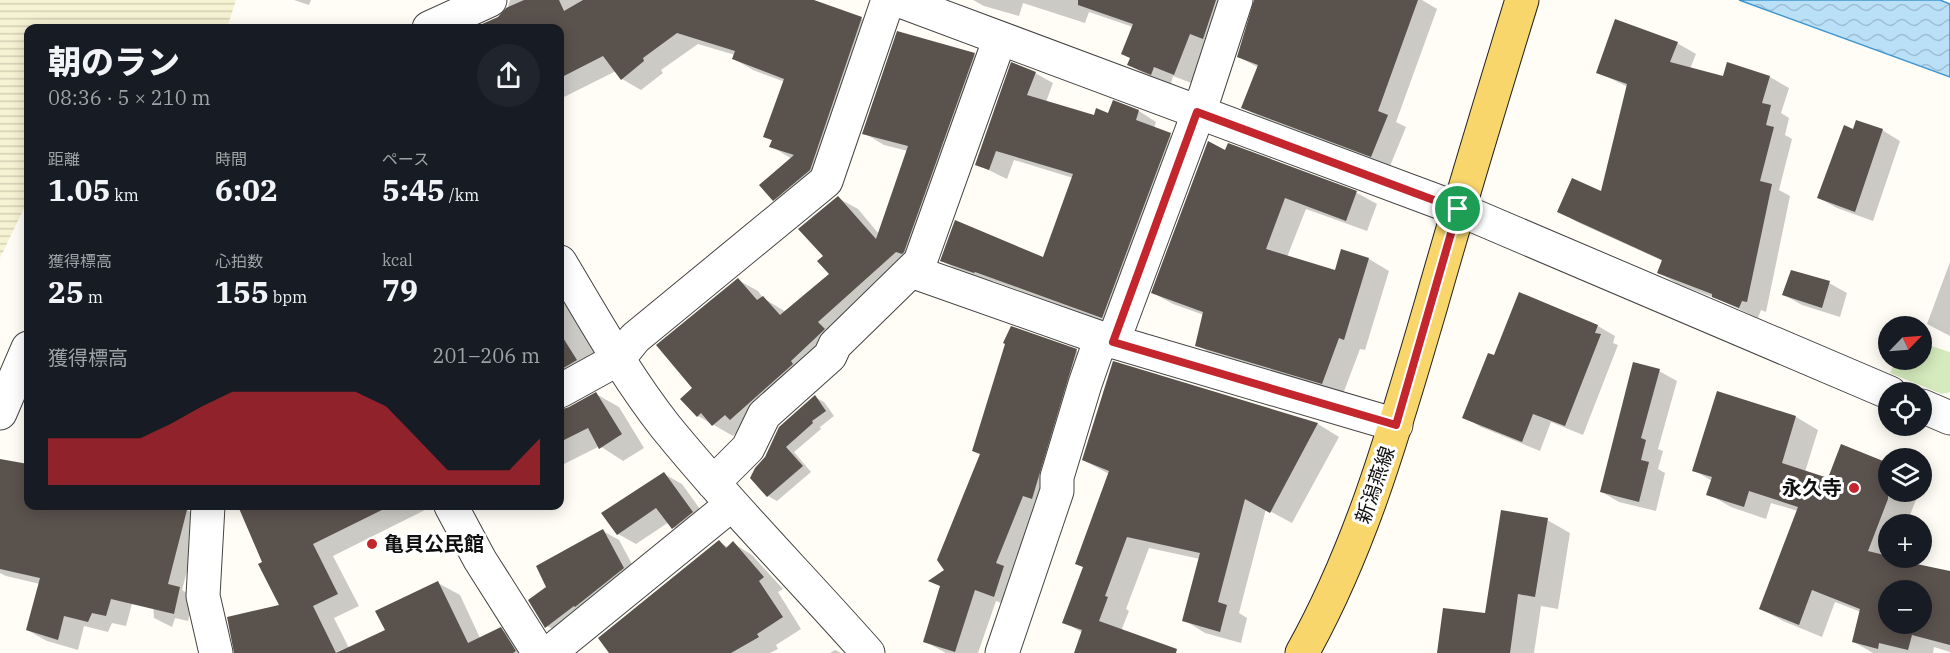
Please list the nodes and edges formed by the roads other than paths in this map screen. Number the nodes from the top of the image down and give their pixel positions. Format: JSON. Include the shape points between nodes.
{"nodes":[{"id":1,"x":490,"y":0,"type":"edge"},
{"id":2,"x":888,"y":0,"type":"edge"},
{"id":3,"x":898,"y":0,"type":"edge"},
{"id":4,"x":1236,"y":0,"type":"edge"},
{"id":5,"x":1522,"y":0,"type":"edge"},
{"id":6,"x":438,"y":24,"type":"edge"},
{"id":7,"x":1000,"y":38,"type":"junction"},
{"id":8,"x":1197,"y":112,"type":"junction"},
{"id":9,"x":1458,"y":209,"type":"junction"},
{"id":10,"x":564,"y":269,"type":"edge"},
{"id":11,"x":911,"y":271,"type":"junction"},
{"id":12,"x":1107,"y":340,"type":"junction"},
{"id":13,"x":24,"y":357,"type":"edge"},
{"id":14,"x":618,"y":358,"type":"junction"},
{"id":15,"x":1878,"y":388,"type":"edge"},
{"id":16,"x":564,"y":389,"type":"edge"},
{"id":17,"x":1932,"y":410,"type":"edge"},
{"id":18,"x":0,"y":413,"type":"edge"},
{"id":19,"x":1950,"y":418,"type":"edge"},
{"id":20,"x":1396,"y":425,"type":"junction"},
{"id":21,"x":722,"y":494,"type":"junction"},
{"id":22,"x":208,"y":510,"type":"edge"},
{"id":23,"x":454,"y":510,"type":"edge"},
{"id":24,"x":583,"y":643,"type":"edge"},
{"id":25,"x":216,"y":653,"type":"edge"},
{"id":26,"x":539,"y":653,"type":"edge"},
{"id":27,"x":549,"y":653,"type":"edge"},
{"id":28,"x":868,"y":653,"type":"edge"},
{"id":29,"x":1002,"y":653,"type":"edge"},
{"id":30,"x":1302,"y":653,"type":"edge"}],
"edges":[{"from":1,"to":6,"type":"street"},
{"from":2,"to":14,"type":"street","via":[[826,182],[635,338]]},
{"from":3,"to":7,"type":"street"},
{"from":4,"to":8,"type":"street"},
{"from":5,"to":9,"type":"main road","name":"新潟燕線"},
{"from":7,"to":8,"type":"street"},
{"from":7,"to":11,"type":"street","via":[[920,262]]},
{"from":8,"to":9,"type":"street"},
{"from":8,"to":12,"type":"street"},
{"from":9,"to":15,"type":"street"},
{"from":9,"to":20,"type":"main road","name":"新潟燕線"},
{"from":10,"to":14,"type":"street"},
{"from":11,"to":12,"type":"street"},
{"from":11,"to":21,"type":"street","via":[[836,345],[830,356],[765,416]]},
{"from":12,"to":20,"type":"street"},
{"from":12,"to":29,"type":"street","via":[[1084,384],[1057,477],[1057,491]]},
{"from":13,"to":18,"type":"street"},
{"from":14,"to":16,"type":"street"},
{"from":14,"to":21,"type":"street","via":[[664,424]]},
{"from":17,"to":19,"type":"street"},
{"from":20,"to":30,"type":"main road","name":"新潟燕線","via":[[1368,510],[1325,612]]},
{"from":21,"to":24,"type":"street"},
{"from":21,"to":28,"type":"street"},
{"from":22,"to":25,"type":"street","via":[[203,596]]},
{"from":23,"to":26,"type":"street","via":[[480,560]]},
{"from":24,"to":27,"type":"street"}]}
